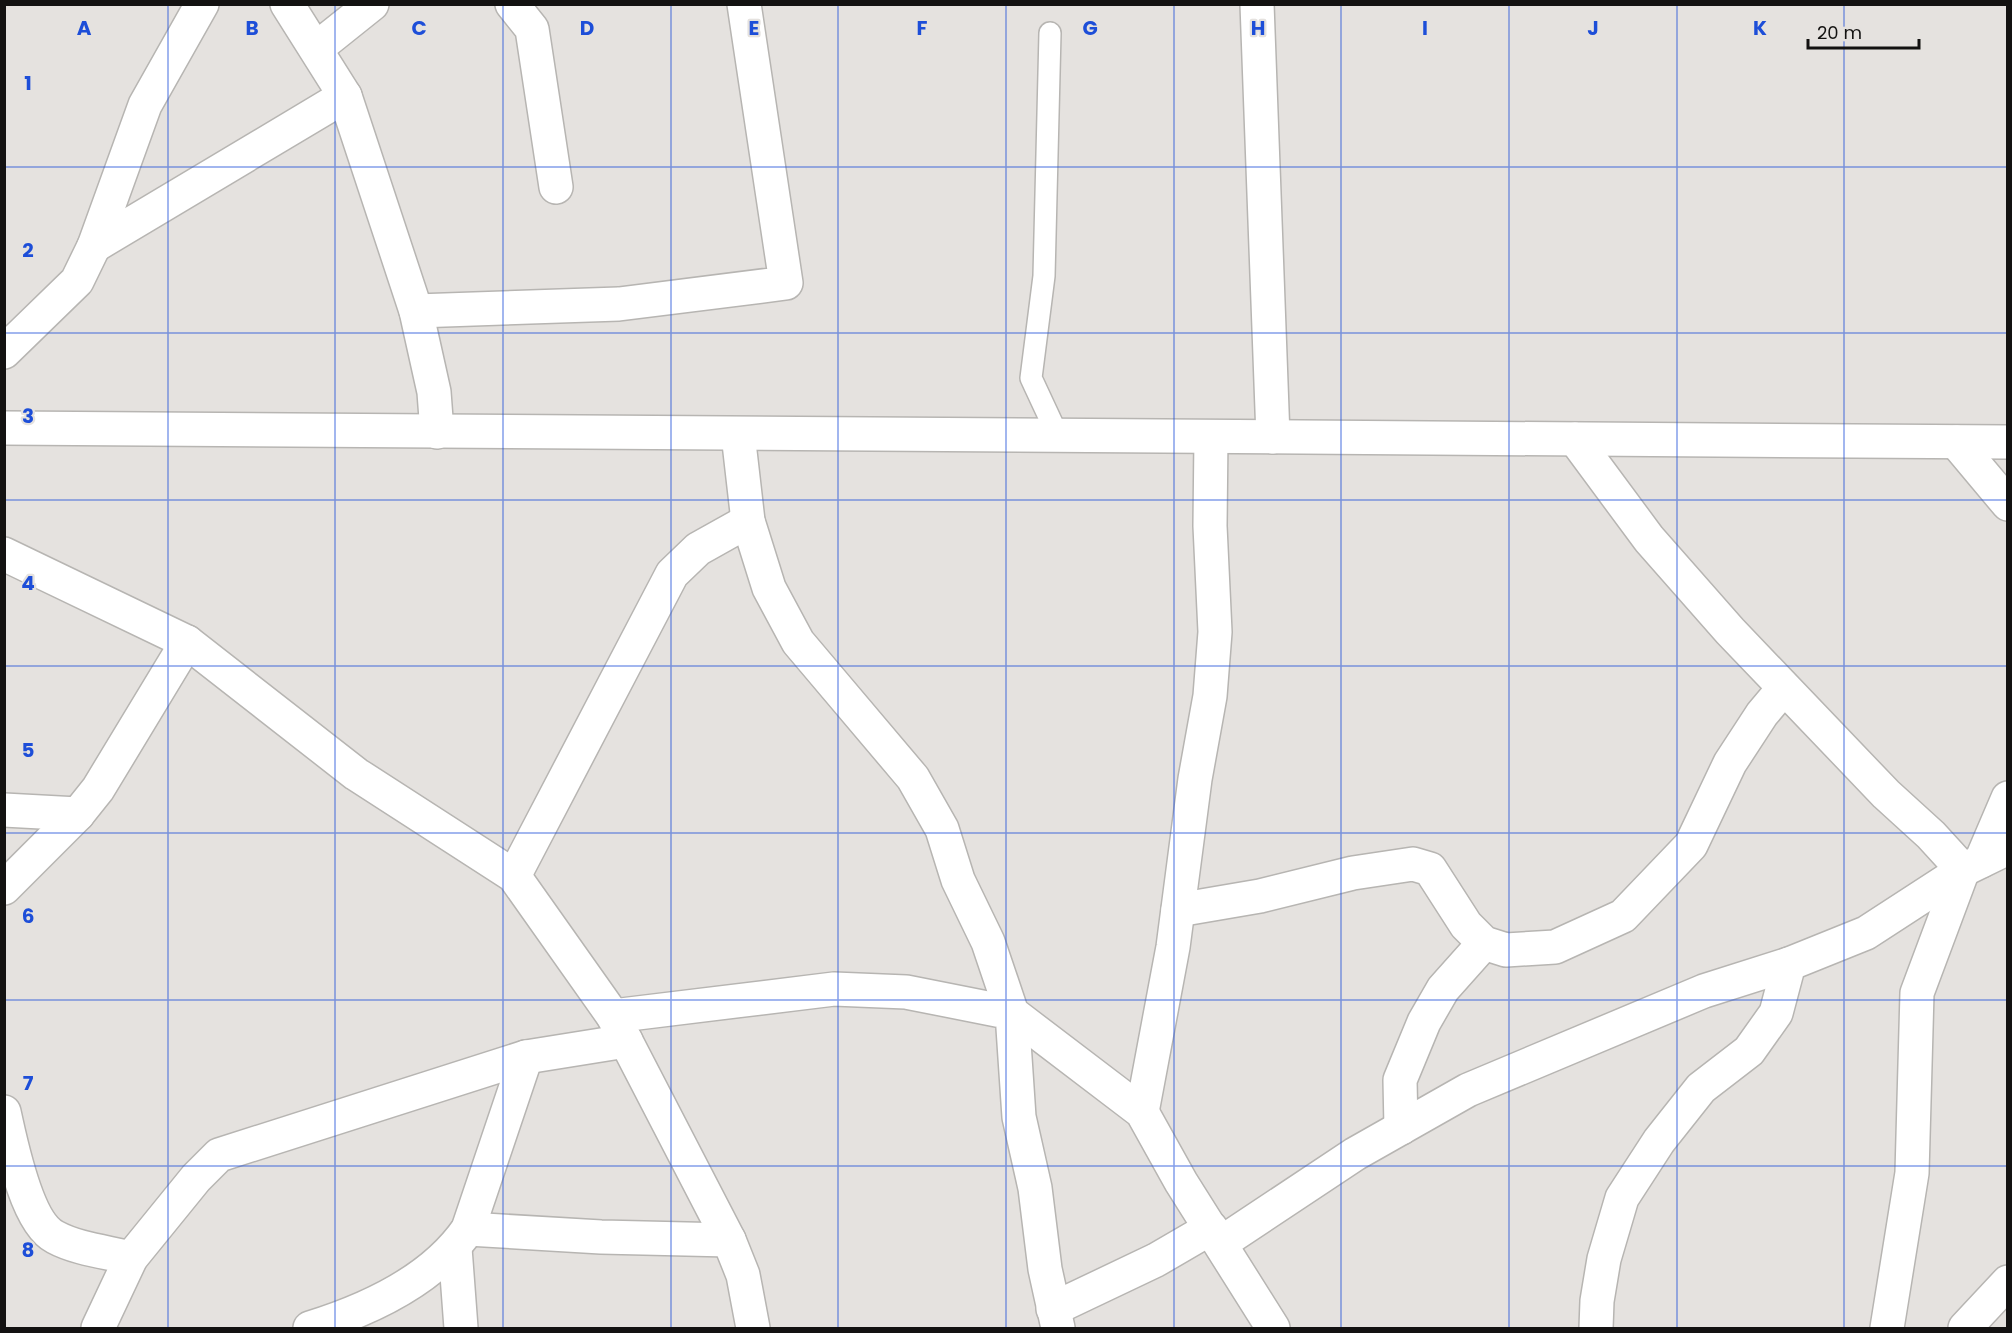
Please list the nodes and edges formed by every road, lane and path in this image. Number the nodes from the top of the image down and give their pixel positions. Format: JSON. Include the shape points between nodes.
{"nodes":[{"id":1,"x":201,"y":4,"type":"edge"},
{"id":2,"x":287,"y":4,"type":"edge"},
{"id":3,"x":372,"y":4,"type":"edge"},
{"id":4,"x":512,"y":4,"type":"edge"},
{"id":5,"x":744,"y":4,"type":"edge"},
{"id":6,"x":1257,"y":4,"type":"edge"},
{"id":7,"x":1050,"y":33,"type":"dead end"},
{"id":8,"x":317,"y":48,"type":"junction"},
{"id":9,"x":345,"y":96,"type":"junction"},
{"id":10,"x":556,"y":187,"type":"dead end"},
{"id":11,"x":94,"y":246,"type":"junction"},
{"id":12,"x":416,"y":311,"type":"junction"},
{"id":13,"x":4,"y":352,"type":"edge"},
{"id":14,"x":4,"y":428,"type":"edge"},
{"id":15,"x":436,"y":432,"type":"junction"},
{"id":16,"x":738,"y":434,"type":"junction"},
{"id":17,"x":1058,"y":436,"type":"junction"},
{"id":18,"x":1211,"y":437,"type":"junction"},
{"id":19,"x":1273,"y":437,"type":"junction"},
{"id":20,"x":1575,"y":439,"type":"junction"},
{"id":21,"x":1956,"y":442,"type":"junction"},
{"id":22,"x":2007,"y":442,"type":"edge"},
{"id":23,"x":2007,"y":504,"type":"edge"},
{"id":24,"x":748,"y":521,"type":"junction"},
{"id":25,"x":4,"y":554,"type":"edge"},
{"id":26,"x":187,"y":642,"type":"junction"},
{"id":27,"x":1783,"y":689,"type":"junction"},
{"id":28,"x":2007,"y":798,"type":"edge"},
{"id":29,"x":4,"y":810,"type":"edge"},
{"id":30,"x":78,"y":814,"type":"junction"},
{"id":31,"x":1984,"y":859,"type":"edge"},
{"id":32,"x":514,"y":876,"type":"junction"},
{"id":33,"x":4,"y":888,"type":"edge"},
{"id":34,"x":1178,"y":910,"type":"junction"},
{"id":35,"x":1484,"y":943,"type":"junction"},
{"id":36,"x":1789,"y":964,"type":"junction"},
{"id":37,"x":1012,"y":1013,"type":"junction"},
{"id":38,"x":620,"y":1028,"type":"junction"},
{"id":39,"x":526,"y":1058,"type":"junction"},
{"id":40,"x":4,"y":1112,"type":"edge"},
{"id":41,"x":1142,"y":1112,"type":"junction"},
{"id":42,"x":1401,"y":1128,"type":"junction"},
{"id":43,"x":11,"y":1173,"type":"edge"},
{"id":44,"x":1216,"y":1236,"type":"junction"},
{"id":45,"x":461,"y":1238,"type":"junction"},
{"id":46,"x":729,"y":1240,"type":"junction"},
{"id":47,"x":131,"y":1258,"type":"junction"},
{"id":48,"x":2007,"y":1282,"type":"edge"},
{"id":49,"x":1055,"y":1319,"type":"edge"},
{"id":50,"x":98,"y":1329,"type":"edge"},
{"id":51,"x":310,"y":1329,"type":"edge"},
{"id":52,"x":461,"y":1329,"type":"edge"},
{"id":53,"x":753,"y":1329,"type":"edge"},
{"id":54,"x":1273,"y":1329,"type":"edge"},
{"id":55,"x":1596,"y":1329,"type":"edge"},
{"id":56,"x":1887,"y":1329,"type":"edge"},
{"id":57,"x":1965,"y":1329,"type":"edge"}],
"edges":[{"from":1,"to":11,"type":"street","via":[[145,105]]},
{"from":2,"to":8,"type":"street"},
{"from":3,"to":8,"type":"street"},
{"from":4,"to":10,"type":"street","via":[[532,29]]},
{"from":5,"to":12,"type":"street","via":[[786,283],[619,304]]},
{"from":6,"to":19,"type":"street"},
{"from":7,"to":17,"type":"lane","via":[[1044,276],[1032,378]]},
{"from":8,"to":9,"type":"street"},
{"from":9,"to":11,"type":"street"},
{"from":9,"to":12,"type":"street"},
{"from":11,"to":13,"type":"street","via":[[77,281]]},
{"from":12,"to":15,"type":"street","via":[[434,392]]},
{"from":14,"to":15,"type":"street"},
{"from":15,"to":16,"type":"street"},
{"from":16,"to":17,"type":"street"},
{"from":16,"to":24,"type":"street"},
{"from":17,"to":18,"type":"street"},
{"from":18,"to":19,"type":"street"},
{"from":18,"to":34,"type":"street","via":[[1214,643],[1210,696]]},
{"from":19,"to":20,"type":"street"},
{"from":20,"to":21,"type":"street"},
{"from":20,"to":27,"type":"street","via":[[1649,539]]},
{"from":21,"to":22,"type":"street"},
{"from":21,"to":23,"type":"street"},
{"from":24,"to":32,"type":"street","via":[[698,549],[672,574]]},
{"from":24,"to":37,"type":"street","via":[[769,588],[798,642],[913,778],[942,829],[958,880],[988,942]]},
{"from":25,"to":26,"type":"street"},
{"from":26,"to":30,"type":"street","via":[[98,789]]},
{"from":26,"to":32,"type":"street","via":[[356,774]]},
{"from":27,"to":31,"type":"street"},
{"from":27,"to":35,"type":"street","via":[[1730,763],[1691,845],[1623,916],[1555,947],[1506,950]]},
{"from":28,"to":31,"type":"street"},
{"from":29,"to":30,"type":"street"},
{"from":30,"to":33,"type":"street"},
{"from":31,"to":36,"type":"street","via":[[1866,933]]},
{"from":31,"to":56,"type":"street","via":[[1917,993],[1912,1173]]},
{"from":32,"to":38,"type":"street"},
{"from":34,"to":35,"type":"street","via":[[1413,864],[1430,870],[1466,925]]},
{"from":34,"to":41,"type":"street"},
{"from":35,"to":42,"type":"street","via":[[1443,989],[1424,1022],[1400,1080]]},
{"from":36,"to":42,"type":"street","via":[[1704,991],[1571,1045],[1468,1090]]},
{"from":36,"to":55,"type":"street","via":[[1776,1013],[1749,1051],[1701,1088],[1659,1141],[1622,1198],[1604,1259]]},
{"from":37,"to":38,"type":"street","via":[[906,992],[834,989]]},
{"from":37,"to":41,"type":"street"},
{"from":37,"to":49,"type":"street","via":[[1019,1117],[1035,1188]]},
{"from":38,"to":39,"type":"street"},
{"from":38,"to":46,"type":"street"},
{"from":39,"to":45,"type":"street"},
{"from":39,"to":47,"type":"street","via":[[219,1155]]},
{"from":40,"to":43,"type":"street"},
{"from":41,"to":44,"type":"street","via":[[1180,1182]]},
{"from":42,"to":44,"type":"street"},
{"from":43,"to":47,"type":"street","via":[[49,1233]]},
{"from":44,"to":49,"type":"street","via":[[1156,1260]]},
{"from":44,"to":54,"type":"street"},
{"from":45,"to":46,"type":"street"},
{"from":45,"to":51,"type":"street","via":[[405,1287]]},
{"from":45,"to":52,"type":"street"},
{"from":46,"to":53,"type":"street","via":[[743,1275]]},
{"from":47,"to":50,"type":"street"},
{"from":48,"to":57,"type":"street"}]}
